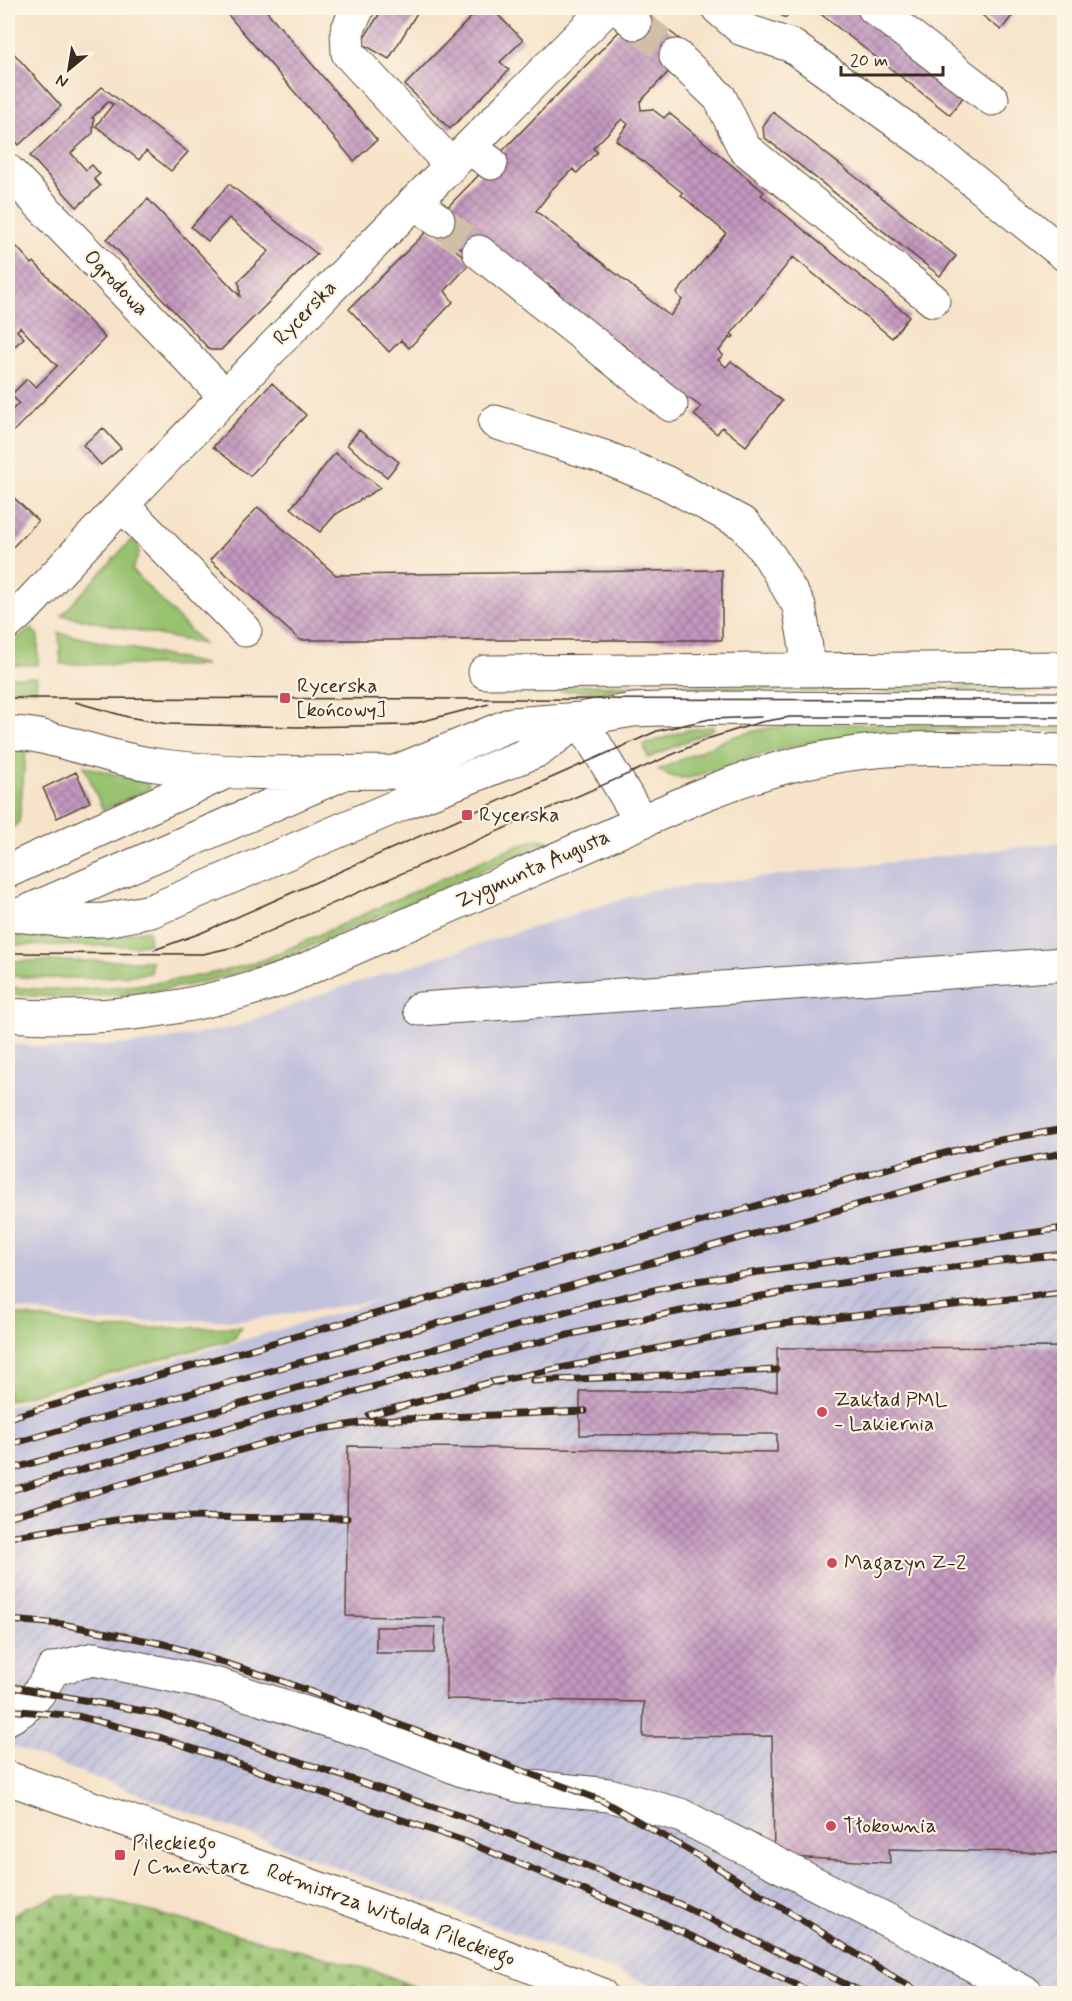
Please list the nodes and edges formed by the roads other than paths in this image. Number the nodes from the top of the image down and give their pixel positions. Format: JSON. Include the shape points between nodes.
{"nodes":[{"id":1,"x":718,"y":8,"type":"edge"},
{"id":2,"x":874,"y":8,"type":"edge"},
{"id":3,"x":620,"y":13,"type":"edge"},
{"id":4,"x":345,"y":15,"type":"edge"},
{"id":5,"x":676,"y":56,"type":"tunnel mouth"},
{"id":6,"x":992,"y":99,"type":"dead end"},
{"id":7,"x":470,"y":158,"type":"junction"},
{"id":8,"x":8,"y":171,"type":"edge"},
{"id":9,"x":479,"y":252,"type":"tunnel mouth"},
{"id":10,"x":1065,"y":254,"type":"edge"},
{"id":11,"x":933,"y":300,"type":"dead end"},
{"id":12,"x":225,"y":396,"type":"junction"},
{"id":13,"x":671,"y":405,"type":"dead end"},
{"id":14,"x":495,"y":422,"type":"dead end"},
{"id":15,"x":122,"y":505,"type":"junction"},
{"id":16,"x":8,"y":623,"type":"edge"},
{"id":17,"x":245,"y":630,"type":"dead end"},
{"id":18,"x":1065,"y":668,"type":"edge"},
{"id":19,"x":807,"y":670,"type":"junction"},
{"id":20,"x":485,"y":672,"type":"dead end"},
{"id":21,"x":1065,"y":709,"type":"edge"},
{"id":22,"x":580,"y":719,"type":"junction"},
{"id":23,"x":8,"y":733,"type":"edge"},
{"id":24,"x":1065,"y":751,"type":"edge"},
{"id":25,"x":227,"y":771,"type":"junction"},
{"id":26,"x":349,"y":772,"type":"junction"},
{"id":27,"x":395,"y":772,"type":"junction"},
{"id":28,"x":444,"y":787,"type":"junction"},
{"id":29,"x":641,"y":821,"type":"junction"},
{"id":30,"x":8,"y":871,"type":"edge"},
{"id":31,"x":11,"y":915,"type":"edge"},
{"id":32,"x":1065,"y":964,"type":"edge"},
{"id":33,"x":420,"y":1009,"type":"dead end"},
{"id":34,"x":8,"y":1015,"type":"edge"},
{"id":35,"x":8,"y":1718,"type":"edge"},
{"id":36,"x":8,"y":1778,"type":"edge"},
{"id":37,"x":600,"y":1994,"type":"edge"},
{"id":38,"x":1027,"y":1994,"type":"edge"}],
"edges":[{"from":1,"to":10,"type":"street","via":[[742,29],[792,46],[933,148]]},
{"from":2,"to":6,"type":"street"},
{"from":3,"to":7,"type":"street","name":"Rycerska"},
{"from":4,"to":7,"type":"street","via":[[348,53]]},
{"from":5,"to":11,"type":"street","via":[[720,98],[744,148]]},
{"from":7,"to":12,"type":"street","name":"Rycerska","via":[[426,211]]},
{"from":8,"to":12,"type":"street","name":"Ogrodowa"},
{"from":9,"to":13,"type":"street"},
{"from":12,"to":15,"type":"street","name":"Rycerska"},
{"from":14,"to":19,"type":"street","via":[[604,457],[665,482],[744,524],[800,606]]},
{"from":15,"to":16,"type":"street","name":"Rycerska"},
{"from":15,"to":17,"type":"street"},
{"from":18,"to":19,"type":"street"},
{"from":19,"to":20,"type":"street"},
{"from":21,"to":22,"type":"street","via":[[679,708],[633,710]]},
{"from":22,"to":27,"type":"street","via":[[512,724]]},
{"from":22,"to":28,"type":"street","via":[[539,750]]},
{"from":22,"to":29,"type":"street"},
{"from":23,"to":25,"type":"street","via":[[162,766]]},
{"from":24,"to":29,"type":"street","name":"Zygmunta Augusta","via":[[953,748],[852,754],[740,781]]},
{"from":25,"to":26,"type":"street"},
{"from":25,"to":30,"type":"street"},
{"from":26,"to":27,"type":"street"},
{"from":26,"to":31,"type":"street"},
{"from":27,"to":28,"type":"street"},
{"from":28,"to":31,"type":"street","via":[[151,912],[68,921]]},
{"from":29,"to":34,"type":"street","name":"Zygmunta Augusta","via":[[286,978],[245,992],[139,1013],[77,1017]]},
{"from":32,"to":33,"type":"street"},
{"from":35,"to":38,"type":"street","via":[[21,1712],[40,1692],[53,1669],[94,1659],[218,1685],[374,1735],[462,1770],[521,1786],[609,1795],[680,1815]]},
{"from":36,"to":37,"type":"street","name":"Rotmistrza Witolda Pileckiego","via":[[464,1940]]}]}
